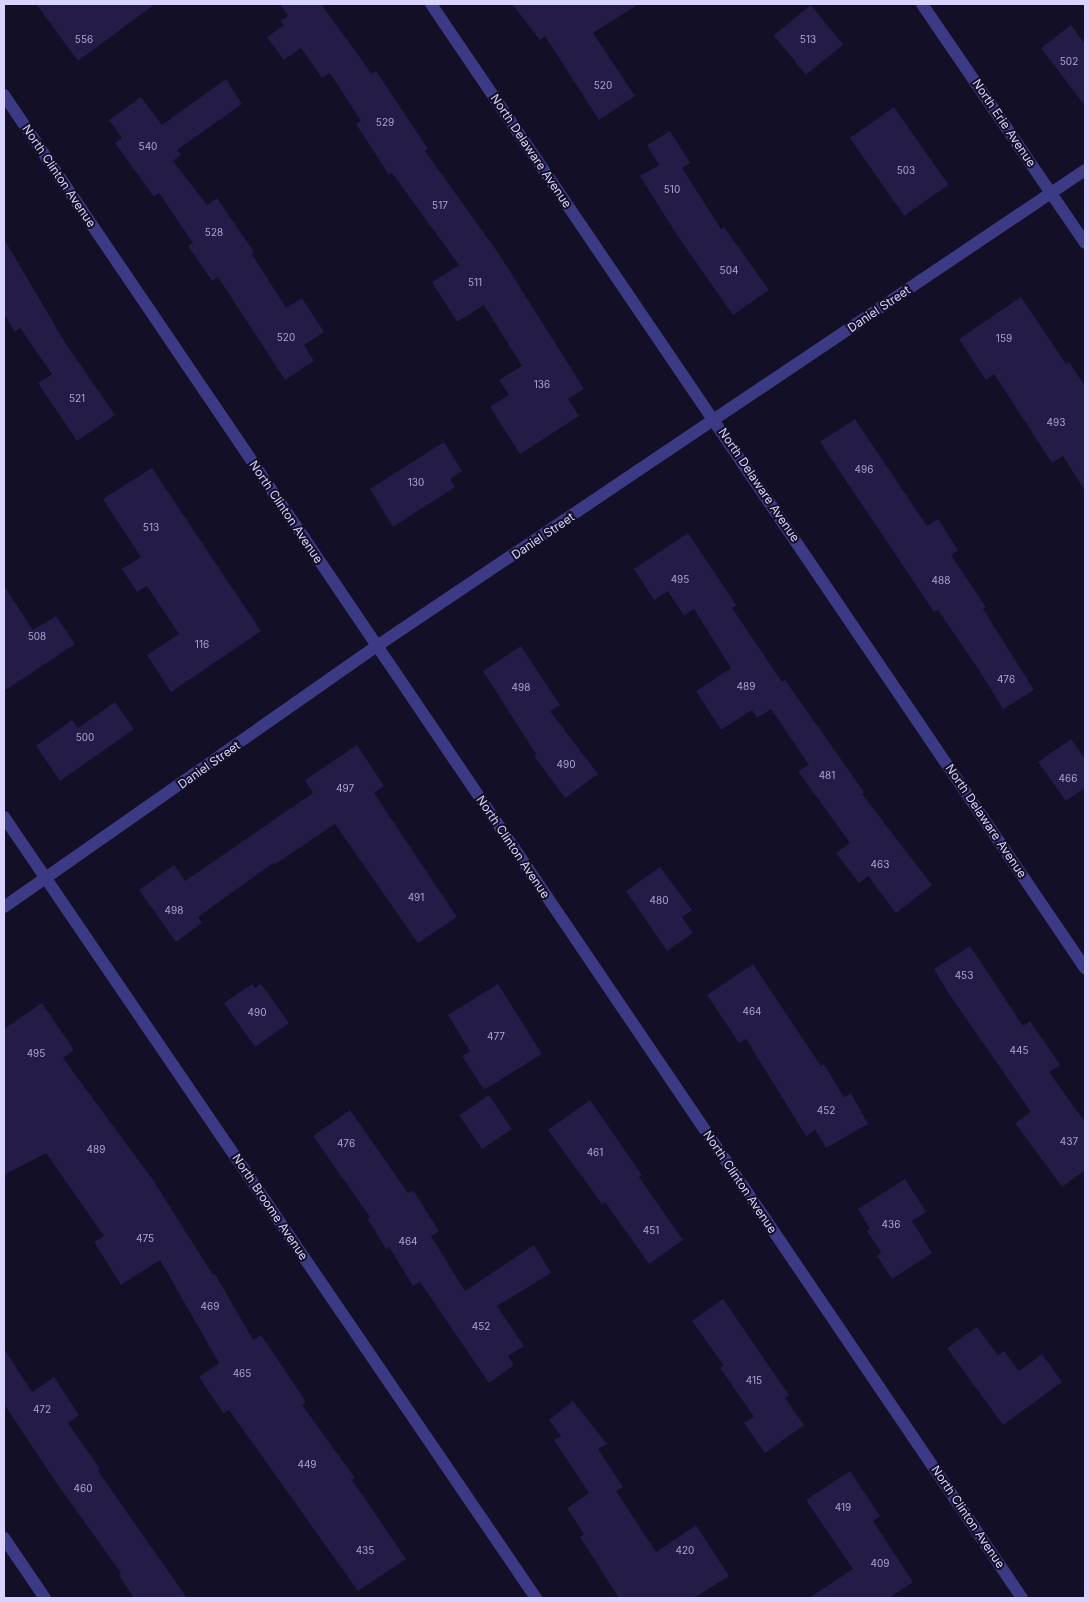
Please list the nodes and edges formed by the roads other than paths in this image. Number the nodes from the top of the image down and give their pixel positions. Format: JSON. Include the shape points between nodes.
{"nodes":[{"id":1,"x":431,"y":4,"type":"edge"},
{"id":2,"x":922,"y":4,"type":"edge"},
{"id":3,"x":4,"y":95,"type":"edge"},
{"id":4,"x":1085,"y":170,"type":"edge"},
{"id":5,"x":1051,"y":192,"type":"junction"},
{"id":6,"x":1085,"y":243,"type":"edge"},
{"id":7,"x":715,"y":421,"type":"junction"},
{"id":8,"x":377,"y":646,"type":"junction"},
{"id":9,"x":4,"y":816,"type":"edge"},
{"id":10,"x":46,"y":879,"type":"junction"},
{"id":11,"x":4,"y":907,"type":"edge"},
{"id":12,"x":1085,"y":968,"type":"edge"},
{"id":13,"x":4,"y":1538,"type":"edge"},
{"id":14,"x":45,"y":1598,"type":"edge"},
{"id":15,"x":536,"y":1598,"type":"edge"},
{"id":16,"x":1022,"y":1598,"type":"edge"}],
"edges":[{"from":1,"to":7,"type":"street","name":"North Delaware Avenue"},
{"from":2,"to":5,"type":"street","name":"North Erie Avenue"},
{"from":3,"to":8,"type":"street","name":"North Clinton Avenue"},
{"from":4,"to":5,"type":"street","name":"Daniel Street"},
{"from":5,"to":6,"type":"street","name":"North Erie Avenue"},
{"from":5,"to":7,"type":"street","name":"Daniel Street"},
{"from":7,"to":8,"type":"street","name":"Daniel Street"},
{"from":7,"to":12,"type":"street","name":"North Delaware Avenue"},
{"from":8,"to":10,"type":"street","name":"Daniel Street"},
{"from":8,"to":16,"type":"street","name":"North Clinton Avenue"},
{"from":9,"to":10,"type":"street","name":"North Broome Avenue"},
{"from":10,"to":11,"type":"street","name":"Daniel Street"},
{"from":10,"to":15,"type":"street","name":"North Broome Avenue"},
{"from":13,"to":14,"type":"street"}]}
